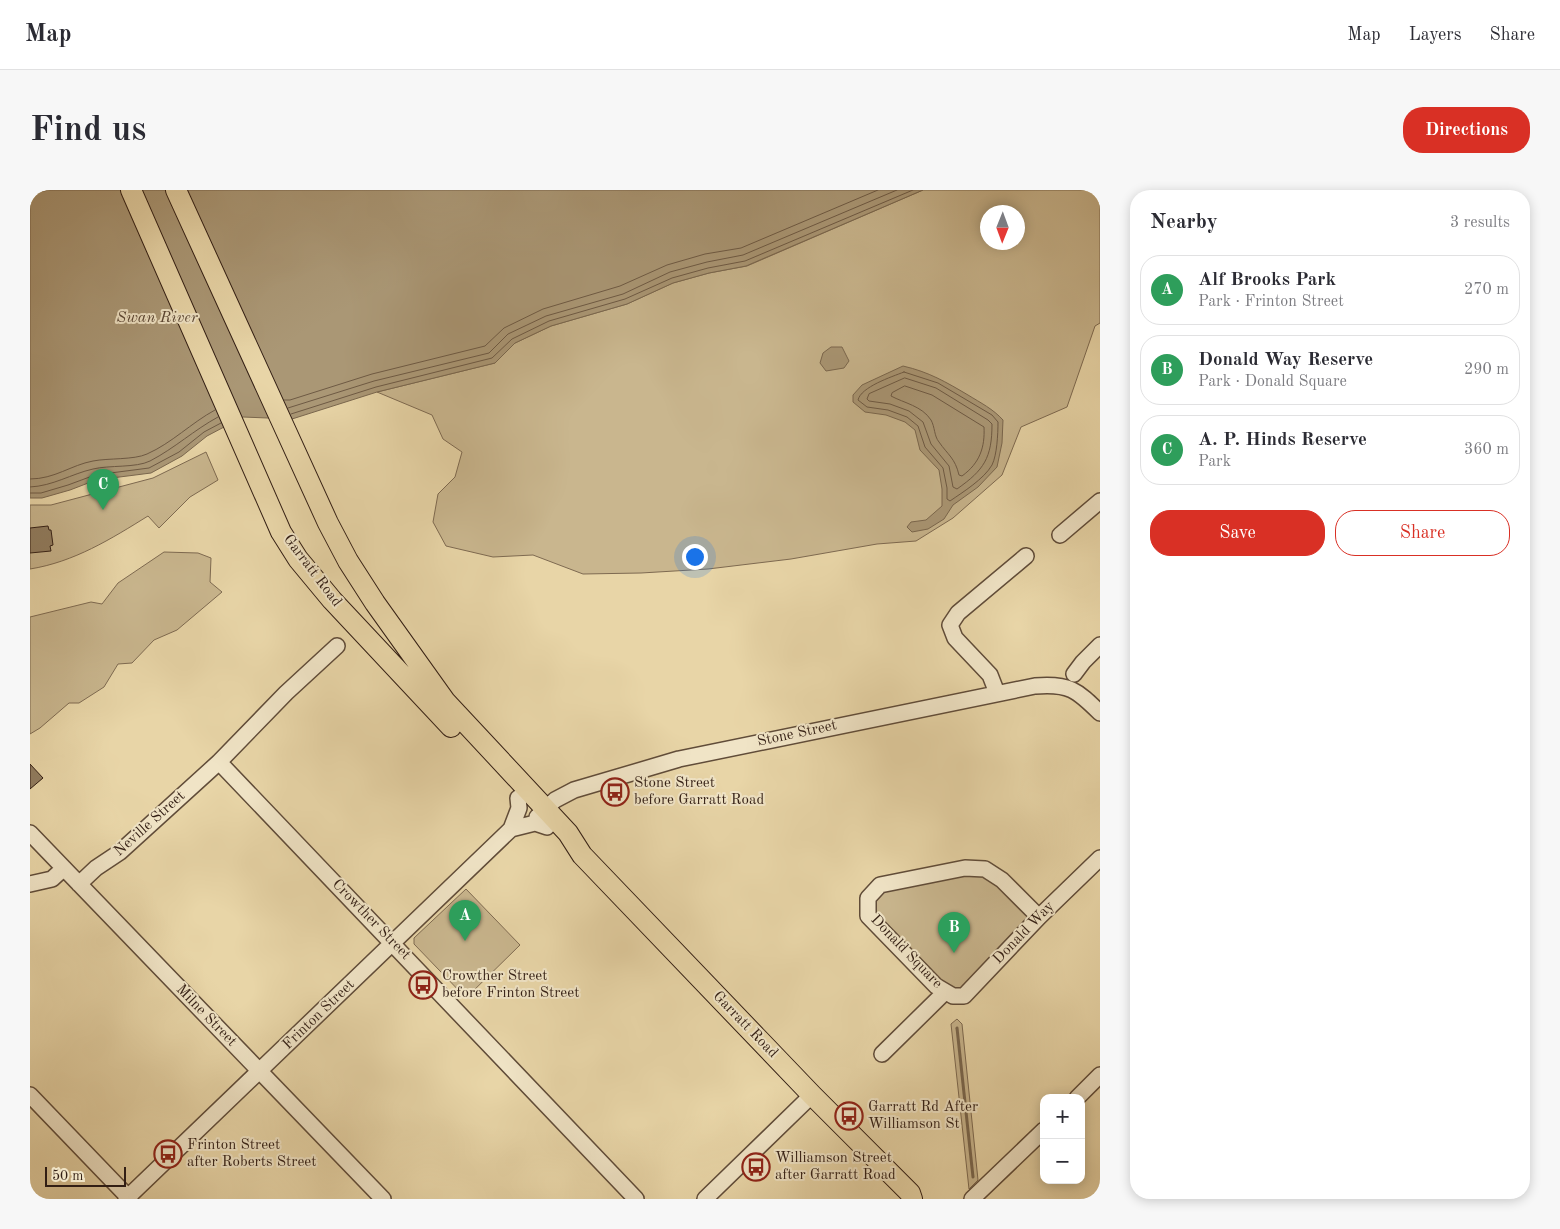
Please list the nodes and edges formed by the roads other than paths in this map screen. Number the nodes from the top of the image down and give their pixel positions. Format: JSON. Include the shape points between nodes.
{"nodes":[{"id":1,"x":131,"y":190,"type":"edge"},
{"id":2,"x":176,"y":190,"type":"edge"},
{"id":3,"x":1100,"y":501,"type":"edge"},
{"id":4,"x":1060,"y":535,"type":"dead end"},
{"id":5,"x":1026,"y":556,"type":"dead end"},
{"id":6,"x":1100,"y":645,"type":"edge"},
{"id":7,"x":337,"y":646,"type":"dead end"},
{"id":8,"x":1071,"y":681,"type":"junction"},
{"id":9,"x":996,"y":693,"type":"junction"},
{"id":10,"x":1100,"y":712,"type":"edge"},
{"id":11,"x":219,"y":762,"type":"junction"},
{"id":12,"x":518,"y":798,"type":"junction"},
{"id":13,"x":543,"y":818,"type":"junction"},
{"id":14,"x":511,"y":829,"type":"junction"},
{"id":15,"x":30,"y":833,"type":"edge"},
{"id":16,"x":1100,"y":858,"type":"edge"},
{"id":17,"x":64,"y":868,"type":"junction"},
{"id":18,"x":30,"y":884,"type":"edge"},
{"id":19,"x":79,"y":884,"type":"junction"},
{"id":20,"x":1039,"y":918,"type":"junction"},
{"id":21,"x":393,"y":944,"type":"junction"},
{"id":22,"x":945,"y":992,"type":"junction"},
{"id":23,"x":882,"y":1054,"type":"dead end"},
{"id":24,"x":260,"y":1072,"type":"junction"},
{"id":25,"x":1100,"y":1075,"type":"edge"},
{"id":26,"x":1081,"y":1094,"type":"edge"},
{"id":27,"x":30,"y":1095,"type":"edge"},
{"id":28,"x":812,"y":1096,"type":"junction"},
{"id":29,"x":1040,"y":1134,"type":"edge"},
{"id":30,"x":916,"y":1197,"type":"edge"},
{"id":31,"x":128,"y":1198,"type":"edge"},
{"id":32,"x":383,"y":1199,"type":"edge"},
{"id":33,"x":636,"y":1199,"type":"edge"},
{"id":34,"x":705,"y":1199,"type":"edge"},
{"id":35,"x":972,"y":1199,"type":"edge"}],
"edges":[{"from":1,"to":12,"type":"main road","name":"Garratt Road","via":[[281,532],[298,559],[332,600]]},
{"from":2,"to":13,"type":"main road","name":"Garratt Road","via":[[344,553],[394,631],[445,701]]},
{"from":3,"to":4,"type":"street"},
{"from":5,"to":9,"type":"street","via":[[958,613],[950,625],[955,638],[990,675]]},
{"from":6,"to":8,"type":"street","via":[[1083,662]]},
{"from":7,"to":11,"type":"street"},
{"from":8,"to":9,"type":"street","name":"Stone Street"},
{"from":8,"to":10,"type":"street"},
{"from":9,"to":13,"type":"street","name":"Stone Street","via":[[679,759],[562,795]]},
{"from":11,"to":19,"type":"street","name":"Neville Street","via":[[120,852]]},
{"from":11,"to":21,"type":"street","name":"Crowther Street"},
{"from":12,"to":13,"type":"main road","name":"Garratt Road"},
{"from":12,"to":14,"type":"street","name":"Frinton Street","via":[[519,808]]},
{"from":13,"to":14,"type":"street","via":[[535,824]]},
{"from":13,"to":28,"type":"main road","name":"Garratt Road","via":[[568,833],[582,855]]},
{"from":14,"to":21,"type":"street","name":"Frinton Street"},
{"from":15,"to":17,"type":"street","name":"Milne Street"},
{"from":16,"to":20,"type":"street","name":"Donald Way"},
{"from":17,"to":18,"type":"street","via":[[52,879]]},
{"from":17,"to":19,"type":"street","name":"Milne Street"},
{"from":19,"to":24,"type":"street","name":"Milne Street"},
{"from":20,"to":22,"type":"street","name":"Donald Way","via":[[964,996]]},
{"from":20,"to":22,"type":"street","name":"Donald Square","via":[[1002,880],[985,869],[966,868],[880,885],[868,898],[868,916]]},
{"from":21,"to":24,"type":"street","name":"Frinton Street"},
{"from":21,"to":33,"type":"street","name":"Crowther Street"},
{"from":22,"to":23,"type":"street"},
{"from":24,"to":31,"type":"street","name":"Frinton Street"},
{"from":24,"to":32,"type":"street","name":"Milne Street"},
{"from":25,"to":26,"type":"street"},
{"from":27,"to":31,"type":"street"},
{"from":28,"to":30,"type":"main road","name":"Garratt Road"},
{"from":28,"to":34,"type":"street"},
{"from":29,"to":35,"type":"street"}]}
